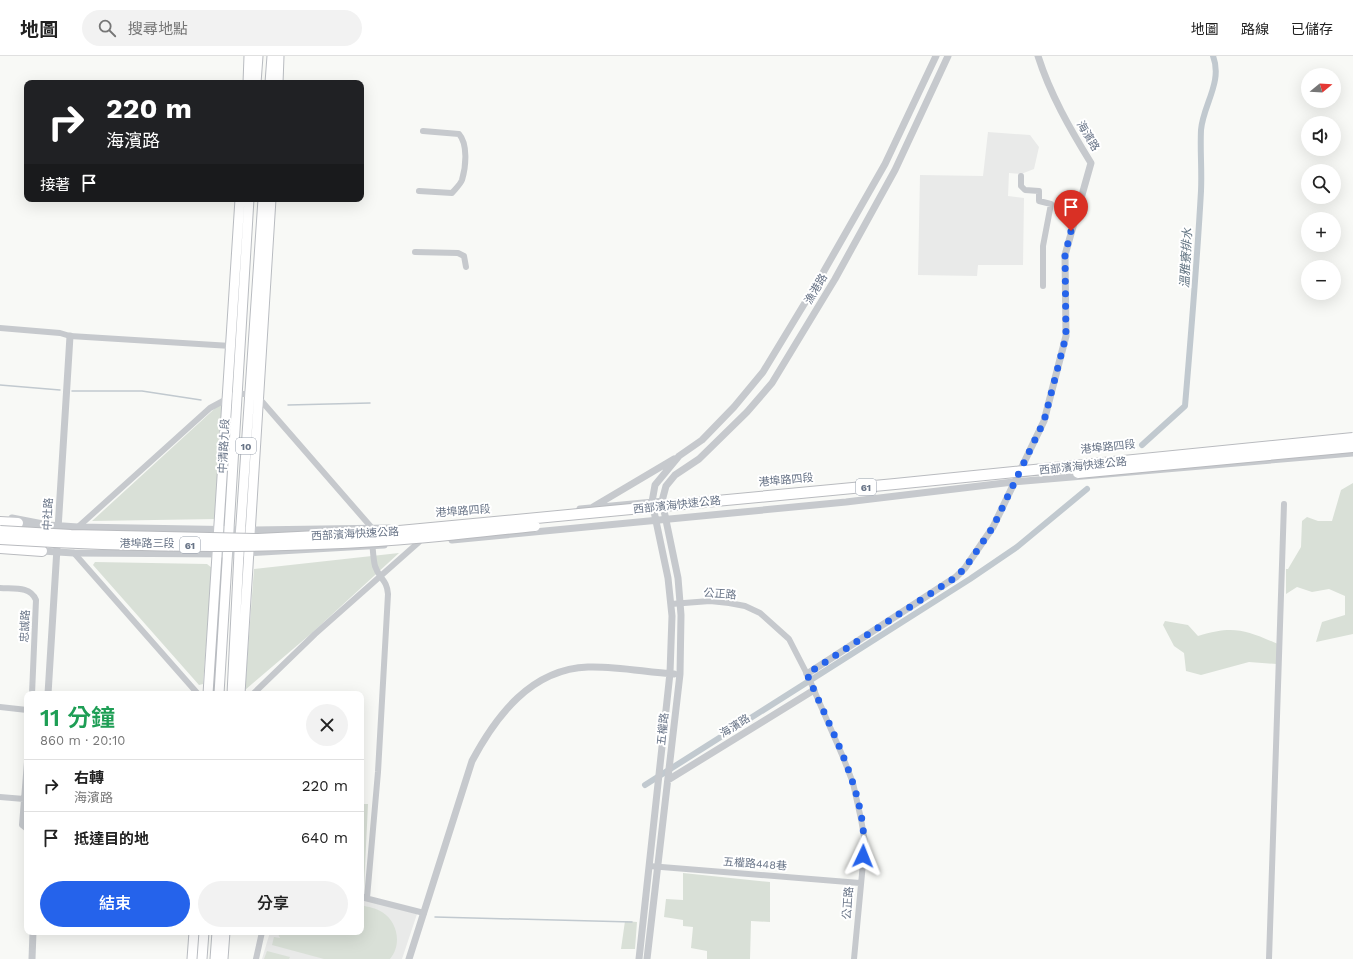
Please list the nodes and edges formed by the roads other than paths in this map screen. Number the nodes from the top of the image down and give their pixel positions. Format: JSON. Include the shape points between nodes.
{"nodes":[{"id":1,"x":249,"y":56,"type":"edge"},
{"id":2,"x":258,"y":56,"type":"edge"},
{"id":3,"x":272,"y":56,"type":"edge"},
{"id":4,"x":279,"y":56,"type":"edge"},
{"id":5,"x":937,"y":56,"type":"edge"},
{"id":6,"x":1038,"y":56,"type":"edge"},
{"id":7,"x":947,"y":58,"type":"edge"},
{"id":8,"x":248,"y":80,"type":"edge"},
{"id":9,"x":256,"y":80,"type":"edge"},
{"id":10,"x":270,"y":80,"type":"edge"},
{"id":11,"x":278,"y":80,"type":"edge"},
{"id":12,"x":423,"y":131,"type":"dead end"},
{"id":13,"x":1021,"y":176,"type":"dead end"},
{"id":14,"x":419,"y":191,"type":"dead end"},
{"id":15,"x":240,"y":202,"type":"edge"},
{"id":16,"x":249,"y":202,"type":"edge"},
{"id":17,"x":263,"y":202,"type":"edge"},
{"id":18,"x":271,"y":202,"type":"edge"},
{"id":19,"x":415,"y":252,"type":"dead end"},
{"id":20,"x":466,"y":267,"type":"dead end"},
{"id":21,"x":1043,"y":286,"type":"dead end"},
{"id":22,"x":0,"y":328,"type":"edge"},
{"id":23,"x":70,"y":336,"type":"junction"},
{"id":24,"x":231,"y":346,"type":"junction"},
{"id":25,"x":236,"y":394,"type":"junction"},
{"id":26,"x":254,"y":395,"type":"junction"},
{"id":27,"x":227,"y":399,"type":"junction"},
{"id":28,"x":1353,"y":434,"type":"edge"},
{"id":29,"x":1353,"y":438,"type":"edge"},
{"id":30,"x":1353,"y":447,"type":"edge"},
{"id":31,"x":1353,"y":453,"type":"edge"},
{"id":32,"x":679,"y":456,"type":"junction"},
{"id":33,"x":1022,"y":467,"type":"junction"},
{"id":34,"x":1013,"y":482,"type":"junction"},
{"id":35,"x":652,"y":502,"type":"junction"},
{"id":36,"x":662,"y":502,"type":"junction"},
{"id":37,"x":1284,"y":504,"type":"dead end"},
{"id":38,"x":591,"y":508,"type":"junction"},
{"id":39,"x":0,"y":518,"type":"edge"},
{"id":40,"x":666,"y":518,"type":"junction"},
{"id":41,"x":655,"y":520,"type":"junction"},
{"id":42,"x":0,"y":522,"type":"edge"},
{"id":43,"x":18,"y":523,"type":"joint"},
{"id":44,"x":48,"y":525,"type":"junction"},
{"id":45,"x":0,"y":526,"type":"edge"},
{"id":46,"x":58,"y":526,"type":"junction"},
{"id":47,"x":78,"y":527,"type":"junction"},
{"id":48,"x":372,"y":528,"type":"junction"},
{"id":49,"x":224,"y":530,"type":"junction"},
{"id":50,"x":245,"y":530,"type":"junction"},
{"id":51,"x":0,"y":531,"type":"edge"},
{"id":52,"x":0,"y":539,"type":"edge"},
{"id":53,"x":419,"y":542,"type":"junction"},
{"id":54,"x":0,"y":544,"type":"edge"},
{"id":55,"x":372,"y":546,"type":"junction"},
{"id":56,"x":0,"y":548,"type":"edge"},
{"id":57,"x":42,"y":551,"type":"joint"},
{"id":58,"x":0,"y":552,"type":"edge"},
{"id":59,"x":57,"y":552,"type":"junction"},
{"id":60,"x":72,"y":553,"type":"junction"},
{"id":61,"x":244,"y":553,"type":"junction"},
{"id":62,"x":222,"y":554,"type":"junction"},
{"id":63,"x":380,"y":576,"type":"junction"},
{"id":64,"x":0,"y":588,"type":"edge"},
{"id":65,"x":671,"y":604,"type":"junction"},
{"id":66,"x":680,"y":604,"type":"junction"},
{"id":67,"x":670,"y":673,"type":"junction"},
{"id":68,"x":680,"y":674,"type":"junction"},
{"id":69,"x":807,"y":674,"type":"junction"},
{"id":70,"x":814,"y":690,"type":"junction"},
{"id":71,"x":32,"y":691,"type":"edge"},
{"id":72,"x":48,"y":691,"type":"edge"},
{"id":73,"x":195,"y":691,"type":"edge"},
{"id":74,"x":208,"y":691,"type":"edge"},
{"id":75,"x":219,"y":691,"type":"edge"},
{"id":76,"x":232,"y":691,"type":"edge"},
{"id":77,"x":240,"y":691,"type":"edge"},
{"id":78,"x":256,"y":691,"type":"edge"},
{"id":79,"x":0,"y":706,"type":"edge"},
{"id":80,"x":24,"y":710,"type":"edge"},
{"id":81,"x":668,"y":780,"type":"junction"},
{"id":82,"x":0,"y":797,"type":"edge"},
{"id":83,"x":24,"y":799,"type":"joint"},
{"id":84,"x":24,"y":827,"type":"edge"},
{"id":85,"x":649,"y":866,"type":"junction"},
{"id":86,"x":657,"y":866,"type":"junction"},
{"id":87,"x":860,"y":883,"type":"junction"},
{"id":88,"x":364,"y":898,"type":"edge"},
{"id":89,"x":424,"y":913,"type":"junction"},
{"id":90,"x":33,"y":935,"type":"edge"},
{"id":91,"x":194,"y":935,"type":"edge"},
{"id":92,"x":204,"y":935,"type":"edge"},
{"id":93,"x":217,"y":935,"type":"edge"},
{"id":94,"x":225,"y":935,"type":"edge"},
{"id":95,"x":261,"y":935,"type":"edge"},
{"id":96,"x":32,"y":959,"type":"edge"},
{"id":97,"x":192,"y":959,"type":"edge"},
{"id":98,"x":202,"y":959,"type":"edge"},
{"id":99,"x":215,"y":959,"type":"edge"},
{"id":100,"x":223,"y":959,"type":"edge"},
{"id":101,"x":256,"y":959,"type":"edge"},
{"id":102,"x":409,"y":959,"type":"edge"},
{"id":103,"x":639,"y":959,"type":"edge"},
{"id":104,"x":647,"y":959,"type":"edge"},
{"id":105,"x":854,"y":959,"type":"edge"},
{"id":106,"x":1269,"y":959,"type":"edge"}],
"edges":[{"from":1,"to":8,"type":"main road"},
{"from":2,"to":9,"type":"main road"},
{"from":3,"to":10,"type":"main road"},
{"from":4,"to":11,"type":"main road"},
{"from":5,"to":7,"type":"street"},
{"from":5,"to":32,"type":"street","name":"漁港路","via":[[885,164],[820,278],[762,372],[745,395],[702,440]]},
{"from":6,"to":33,"type":"street","name":"海濱路","via":[[1057,103],[1091,163],[1065,255],[1066,336],[1044,421]]},
{"from":7,"to":36,"type":"street","name":"漁港路","via":[[895,170],[835,279],[772,384],[699,459],[675,475],[666,486]]},
{"from":12,"to":14,"type":"street","via":[[459,134],[464,140],[465,160],[462,182],[452,193]]},
{"from":13,"to":21,"type":"street","via":[[1021,186],[1025,190],[1039,191],[1039,201],[1051,204],[1043,246]]},
{"from":15,"to":24,"type":"main road","name":"中清路九段"},
{"from":16,"to":25,"type":"main road","name":"中清路九段","number":"10"},
{"from":17,"to":26,"type":"main road","name":"中清路九段","number":"10"},
{"from":18,"to":26,"type":"main road","name":"中清路九段"},
{"from":19,"to":20,"type":"street","via":[[458,253],[464,256]]},
{"from":22,"to":23,"type":"street"},
{"from":23,"to":24,"type":"street"},
{"from":23,"to":46,"type":"street","name":"中社路"},
{"from":24,"to":27,"type":"main road","name":"中清路九段"},
{"from":25,"to":26,"type":"street"},
{"from":25,"to":27,"type":"street"},
{"from":25,"to":49,"type":"main road","name":"中清路九段","number":"10"},
{"from":26,"to":48,"type":"street"},
{"from":26,"to":50,"type":"main road","name":"中清路九段","number":"10"},
{"from":27,"to":47,"type":"street","via":[[210,408]]},
{"from":27,"to":49,"type":"main road","name":"中清路九段"},
{"from":28,"to":33,"type":"street","name":"港埠路四段"},
{"from":29,"to":51,"type":"highway","name":"西部濱海快速公路","number":"61","bridge":true,"via":[[378,533],[258,539]]},
{"from":30,"to":52,"type":"highway","name":"西部濱海快速公路","number":"61","bridge":true,"via":[[379,541],[255,546],[77,544]]},
{"from":31,"to":34,"type":"street"},
{"from":32,"to":35,"type":"street","name":"漁港路","via":[[655,485]]},
{"from":32,"to":38,"type":"street"},
{"from":33,"to":34,"type":"street","name":"海濱路"},
{"from":33,"to":36,"type":"street","name":"港埠路四段"},
{"from":34,"to":40,"type":"street","via":[[846,502]]},
{"from":34,"to":69,"type":"street","name":"海濱路","via":[[993,527],[956,577]]},
{"from":35,"to":36,"type":"street","name":"港埠路四段"},
{"from":35,"to":38,"type":"street","name":"港埠路四段"},
{"from":35,"to":41,"type":"street","name":"五權路"},
{"from":36,"to":40,"type":"street","name":"五權路"},
{"from":37,"to":106,"type":"street"},
{"from":38,"to":48,"type":"street","name":"港埠路四段","via":[[496,519]]},
{"from":39,"to":44,"type":"street","name":"港埠路三段"},
{"from":40,"to":41,"type":"street"},
{"from":40,"to":66,"type":"street","name":"五權路","via":[[678,578]]},
{"from":41,"to":53,"type":"street"},
{"from":41,"to":65,"type":"street","name":"五權路"},
{"from":42,"to":43,"type":"highway"},
{"from":43,"to":44,"type":"street","name":"港埠路三段"},
{"from":44,"to":45,"type":"street","name":"港埠路三段","via":[[18,528]]},
{"from":44,"to":46,"type":"street","name":"港埠路三段"},
{"from":46,"to":47,"type":"street","name":"港埠路三段"},
{"from":46,"to":59,"type":"street","name":"中社路"},
{"from":47,"to":49,"type":"street","name":"港埠路三段"},
{"from":48,"to":50,"type":"street","name":"港埠路四段"},
{"from":48,"to":55,"type":"street"},
{"from":49,"to":50,"type":"street","name":"港埠路四段"},
{"from":49,"to":62,"type":"main road","name":"中清路九段"},
{"from":50,"to":61,"type":"main road","name":"中清路九段","number":"10"},
{"from":53,"to":55,"type":"street"},
{"from":53,"to":63,"type":"street"},
{"from":54,"to":59,"type":"street","name":"港埠路三段"},
{"from":55,"to":61,"type":"street"},
{"from":55,"to":63,"type":"street","via":[[375,566]]},
{"from":56,"to":57,"type":"highway"},
{"from":57,"to":59,"type":"street","name":"港埠路三段"},
{"from":58,"to":59,"type":"street","name":"港埠路三段"},
{"from":59,"to":60,"type":"street","name":"港埠路三段"},
{"from":59,"to":72,"type":"street","name":"中社路"},
{"from":60,"to":62,"type":"street","name":"港埠路三段"},
{"from":60,"to":73,"type":"street"},
{"from":61,"to":62,"type":"street","name":"港埠路三段"},
{"from":61,"to":76,"type":"main road","name":"中清路九段","number":"10"},
{"from":61,"to":77,"type":"main road","name":"中清路九段"},
{"from":62,"to":74,"type":"main road","name":"中清路九段"},
{"from":62,"to":75,"type":"main road","name":"中清路九段"},
{"from":63,"to":78,"type":"street"},
{"from":63,"to":88,"type":"street","via":[[388,584],[388,594],[378,772]]},
{"from":64,"to":71,"type":"street","name":"忠誠路","via":[[28,590],[33,593],[36,600]]},
{"from":65,"to":66,"type":"street","name":"公正路"},
{"from":65,"to":67,"type":"street","name":"五權路"},
{"from":66,"to":68,"type":"street","name":"五權路"},
{"from":66,"to":69,"type":"street","name":"公正路","via":[[729,603],[745,606],[760,613],[789,639]]},
{"from":67,"to":68,"type":"street"},
{"from":67,"to":85,"type":"street","name":"五權路"},
{"from":67,"to":89,"type":"street","via":[[602,668],[573,669],[550,676],[513,701],[486,734],[472,761]]},
{"from":68,"to":81,"type":"street","name":"五權路"},
{"from":69,"to":70,"type":"street","name":"公正路"},
{"from":70,"to":81,"type":"street","name":"海濱路"},
{"from":70,"to":87,"type":"street","name":"公正路","via":[[853,783],[865,842]]},
{"from":79,"to":80,"type":"street"},
{"from":81,"to":86,"type":"street","name":"五權路"},
{"from":82,"to":83,"type":"street"},
{"from":83,"to":84,"type":"street"},
{"from":85,"to":86,"type":"street","name":"五權路448巷"},
{"from":85,"to":103,"type":"street","name":"五權路"},
{"from":86,"to":87,"type":"street","name":"五權路448巷"},
{"from":86,"to":104,"type":"street","name":"五權路"},
{"from":87,"to":105,"type":"street","name":"公正路"},
{"from":88,"to":89,"type":"street"},
{"from":89,"to":102,"type":"street"},
{"from":90,"to":96,"type":"street"},
{"from":91,"to":97,"type":"main road"},
{"from":92,"to":98,"type":"main road"},
{"from":93,"to":99,"type":"main road"},
{"from":94,"to":100,"type":"main road"},
{"from":95,"to":101,"type":"street"}]}
